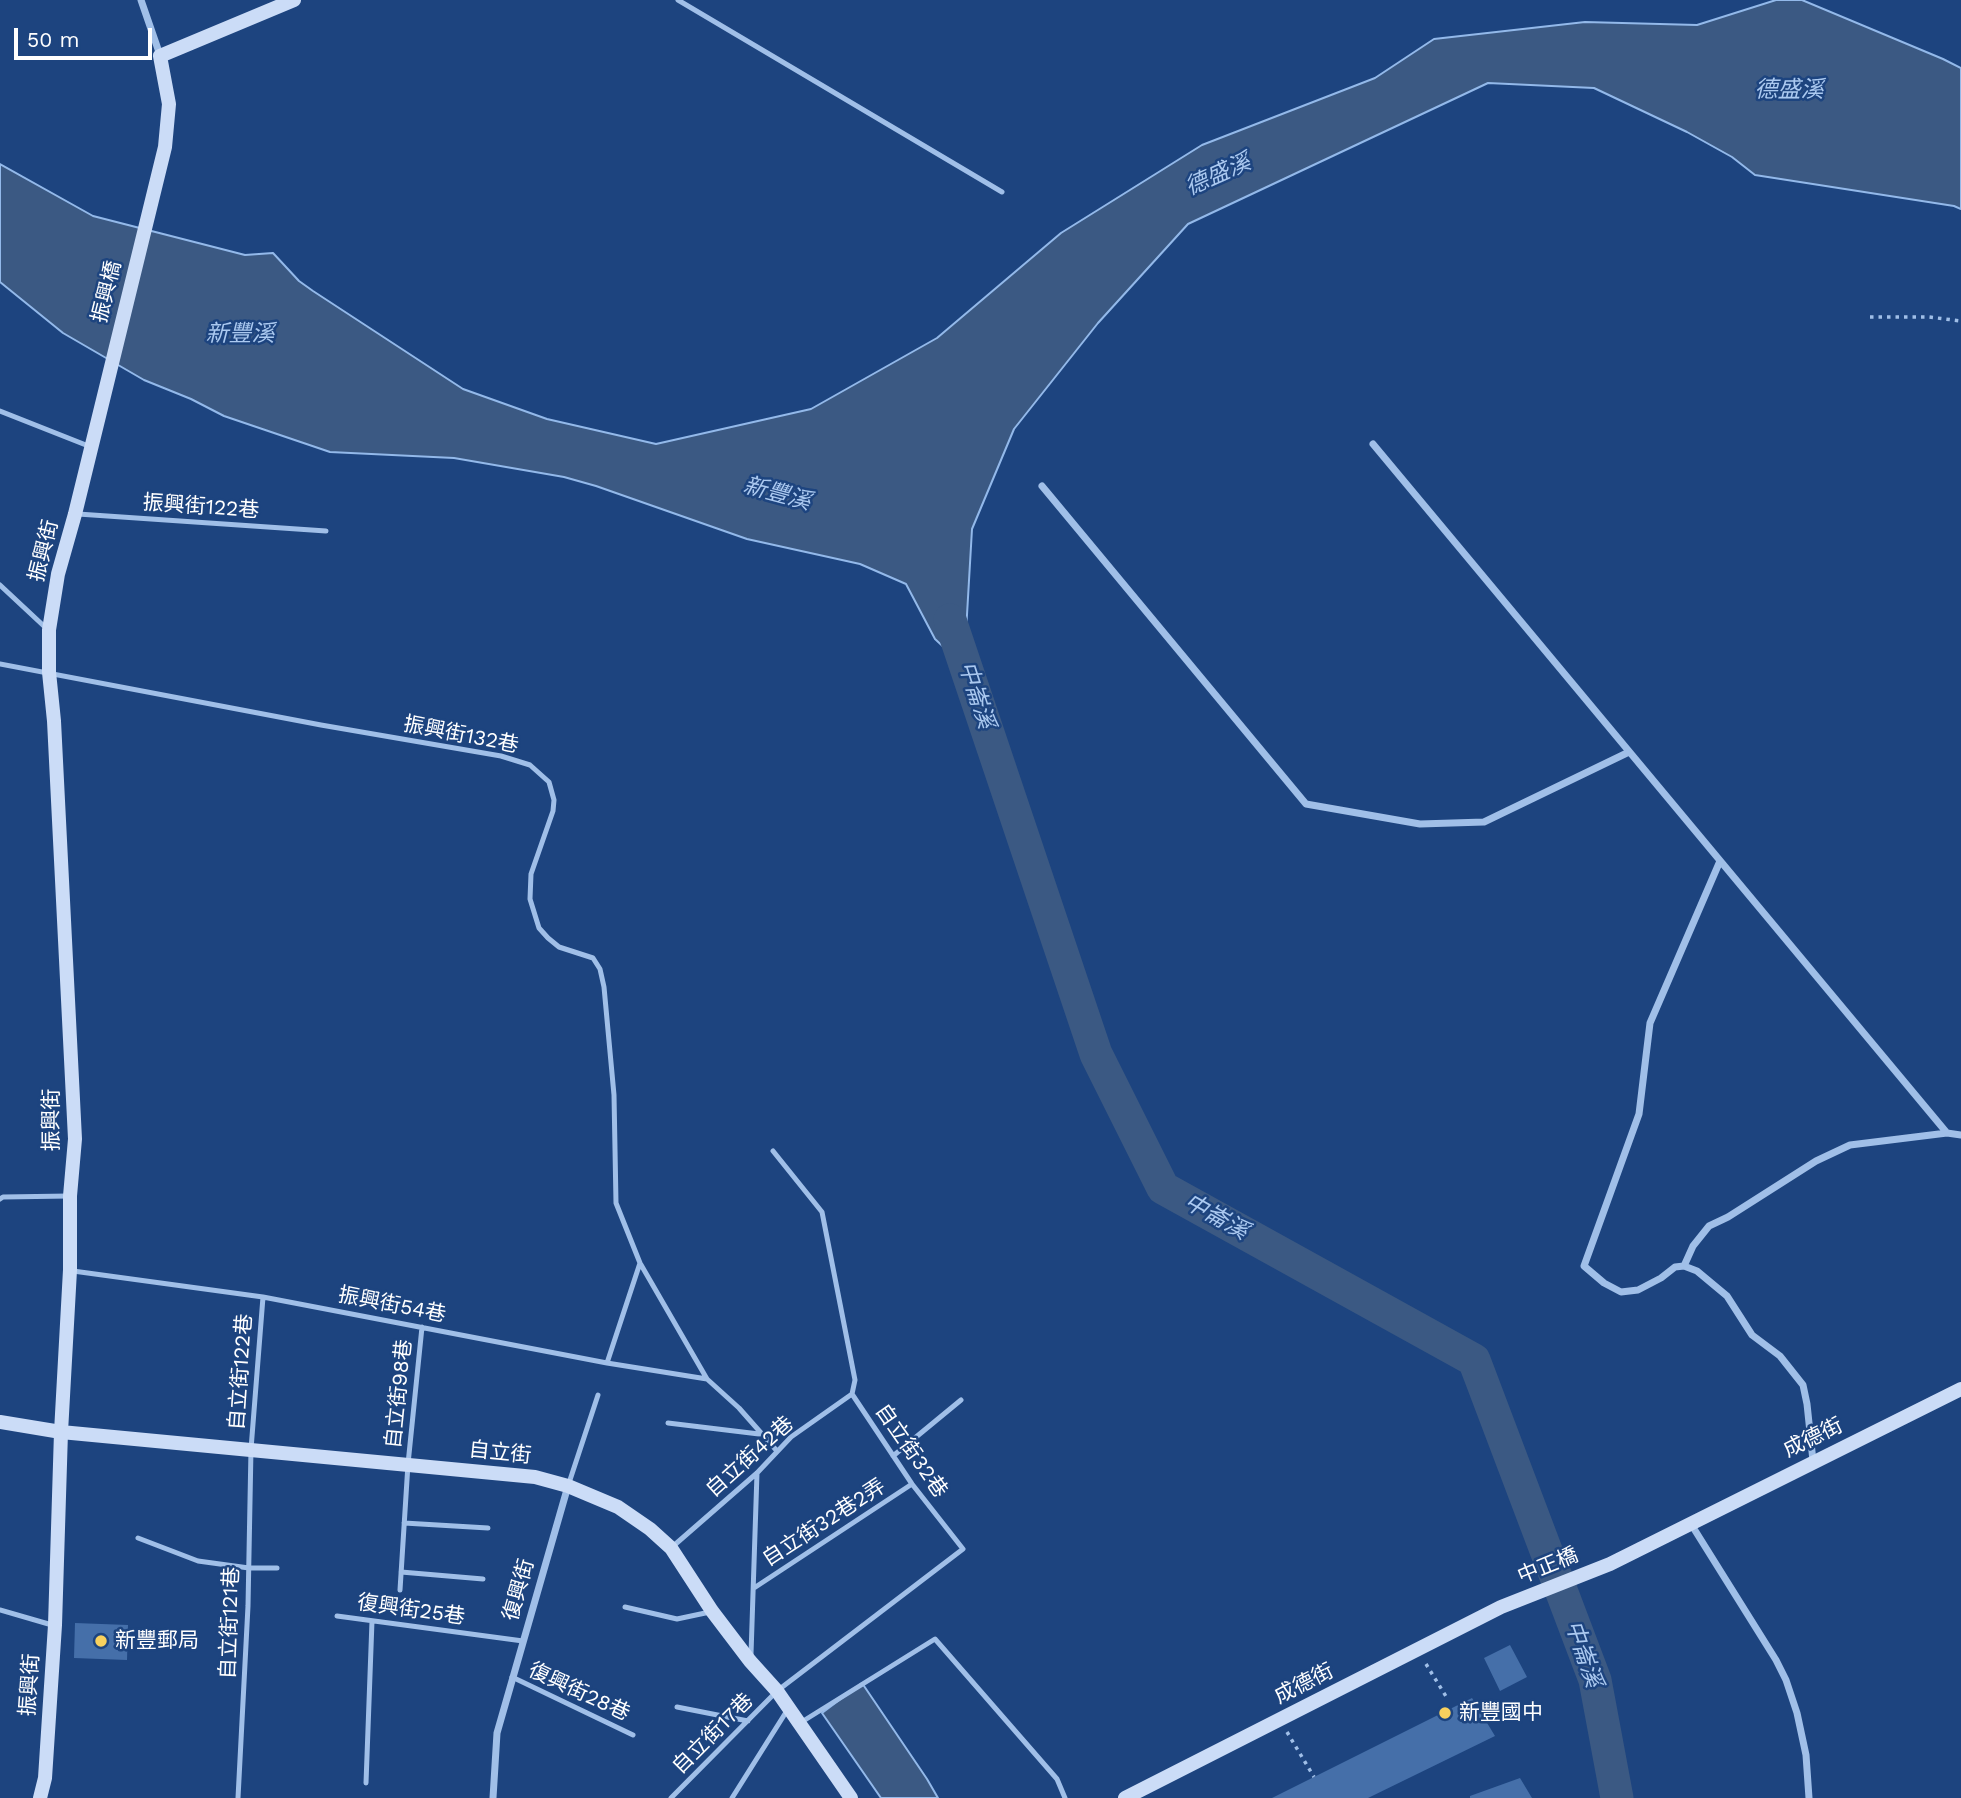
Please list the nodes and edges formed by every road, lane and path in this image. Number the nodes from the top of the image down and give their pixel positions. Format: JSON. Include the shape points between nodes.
{"nodes":[{"id":1,"x":141,"y":0,"type":"edge"},
{"id":2,"x":295,"y":0,"type":"edge"},
{"id":3,"x":678,"y":0,"type":"edge"},
{"id":4,"x":160,"y":56,"type":"junction"},
{"id":5,"x":1002,"y":192,"type":"dead end"},
{"id":6,"x":1870,"y":317,"type":"dead end"},
{"id":7,"x":1961,"y":321,"type":"edge"},
{"id":8,"x":0,"y":411,"type":"edge"},
{"id":9,"x":1373,"y":444,"type":"dead end"},
{"id":10,"x":91,"y":447,"type":"junction"},
{"id":11,"x":1042,"y":486,"type":"dead end"},
{"id":12,"x":75,"y":514,"type":"junction"},
{"id":13,"x":326,"y":531,"type":"dead end"},
{"id":14,"x":0,"y":585,"type":"edge"},
{"id":15,"x":49,"y":631,"type":"junction"},
{"id":16,"x":0,"y":664,"type":"edge"},
{"id":17,"x":49,"y":672,"type":"junction"},
{"id":18,"x":1629,"y":752,"type":"junction"},
{"id":19,"x":1720,"y":861,"type":"junction"},
{"id":20,"x":1947,"y":1133,"type":"junction"},
{"id":21,"x":1961,"y":1135,"type":"edge"},
{"id":22,"x":773,"y":1151,"type":"dead end"},
{"id":23,"x":70,"y":1196,"type":"junction"},
{"id":24,"x":0,"y":1199,"type":"edge"},
{"id":25,"x":640,"y":1262,"type":"junction"},
{"id":26,"x":1684,"y":1266,"type":"junction"},
{"id":27,"x":70,"y":1270,"type":"junction"},
{"id":28,"x":263,"y":1297,"type":"junction"},
{"id":29,"x":422,"y":1327,"type":"junction"},
{"id":30,"x":607,"y":1363,"type":"junction"},
{"id":31,"x":707,"y":1379,"type":"junction"},
{"id":32,"x":1961,"y":1389,"type":"edge"},
{"id":33,"x":852,"y":1394,"type":"junction"},
{"id":34,"x":598,"y":1395,"type":"dead end"},
{"id":35,"x":961,"y":1401,"type":"dead end"},
{"id":36,"x":0,"y":1422,"type":"edge"},
{"id":37,"x":668,"y":1423,"type":"dead end"},
{"id":38,"x":61,"y":1432,"type":"junction"},
{"id":39,"x":760,"y":1434,"type":"junction"},
{"id":40,"x":251,"y":1450,"type":"junction"},
{"id":41,"x":777,"y":1451,"type":"junction"},
{"id":42,"x":893,"y":1455,"type":"junction"},
{"id":43,"x":1814,"y":1461,"type":"junction"},
{"id":44,"x":408,"y":1464,"type":"junction"},
{"id":45,"x":757,"y":1473,"type":"junction"},
{"id":46,"x":912,"y":1484,"type":"junction"},
{"id":47,"x":568,"y":1486,"type":"junction"},
{"id":48,"x":404,"y":1523,"type":"junction"},
{"id":49,"x":1691,"y":1524,"type":"junction"},
{"id":50,"x":488,"y":1528,"type":"dead end"},
{"id":51,"x":138,"y":1538,"type":"dead end"},
{"id":52,"x":671,"y":1548,"type":"junction"},
{"id":53,"x":1610,"y":1564,"type":"joint"},
{"id":54,"x":248,"y":1568,"type":"junction"},
{"id":55,"x":277,"y":1568,"type":"dead end"},
{"id":56,"x":401,"y":1572,"type":"junction"},
{"id":57,"x":483,"y":1578,"type":"dead end"},
{"id":58,"x":754,"y":1588,"type":"junction"},
{"id":59,"x":400,"y":1590,"type":"dead end"},
{"id":60,"x":1501,"y":1607,"type":"joint"},
{"id":61,"x":625,"y":1608,"type":"dead end"},
{"id":62,"x":0,"y":1611,"type":"edge"},
{"id":63,"x":712,"y":1611,"type":"junction"},
{"id":64,"x":337,"y":1616,"type":"dead end"},
{"id":65,"x":372,"y":1621,"type":"junction"},
{"id":66,"x":55,"y":1625,"type":"junction"},
{"id":67,"x":523,"y":1641,"type":"junction"},
{"id":68,"x":1417,"y":1650,"type":"junction"},
{"id":69,"x":750,"y":1661,"type":"junction"},
{"id":70,"x":512,"y":1678,"type":"junction"},
{"id":71,"x":778,"y":1692,"type":"junction"},
{"id":72,"x":1447,"y":1698,"type":"dead end"},
{"id":73,"x":677,"y":1707,"type":"dead end"},
{"id":74,"x":789,"y":1708,"type":"junction"},
{"id":75,"x":1279,"y":1720,"type":"junction"},
{"id":76,"x":748,"y":1721,"type":"junction"},
{"id":77,"x":800,"y":1723,"type":"junction"},
{"id":78,"x":633,"y":1735,"type":"dead end"},
{"id":79,"x":1314,"y":1777,"type":"dead end"},
{"id":80,"x":366,"y":1783,"type":"dead end"},
{"id":81,"x":40,"y":1798,"type":"edge"},
{"id":82,"x":238,"y":1798,"type":"edge"},
{"id":83,"x":493,"y":1798,"type":"edge"},
{"id":84,"x":671,"y":1798,"type":"edge"},
{"id":85,"x":732,"y":1798,"type":"edge"},
{"id":86,"x":851,"y":1798,"type":"edge"},
{"id":87,"x":1065,"y":1798,"type":"edge"},
{"id":88,"x":1126,"y":1798,"type":"edge"},
{"id":89,"x":1810,"y":1798,"type":"edge"}],
"edges":[{"from":1,"to":4,"type":"street"},
{"from":2,"to":4,"type":"street"},
{"from":3,"to":5,"type":"lane"},
{"from":4,"to":10,"type":"street","name":"振興橋","via":[[169,103],[165,147]]},
{"from":6,"to":7,"type":"path"},
{"from":8,"to":10,"type":"lane"},
{"from":9,"to":18,"type":"street"},
{"from":10,"to":12,"type":"street","name":"振興街"},
{"from":11,"to":18,"type":"street","via":[[1306,804],[1420,824],[1484,822]]},
{"from":12,"to":13,"type":"lane","name":"振興街122巷"},
{"from":12,"to":15,"type":"street","name":"振興街","via":[[58,574]]},
{"from":14,"to":15,"type":"lane"},
{"from":15,"to":17,"type":"street","name":"振興街"},
{"from":16,"to":17,"type":"lane","name":"振興街132巷"},
{"from":17,"to":23,"type":"street","name":"振興街","via":[[73,1083]]},
{"from":17,"to":25,"type":"lane","name":"振興街132巷","via":[[502,756],[530,765],[549,782],[553,811],[531,874],[530,899],[539,928],[548,938],[559,947],[593,958],[600,969],[614,1095],[616,1203]]},
{"from":18,"to":19,"type":"street"},
{"from":19,"to":20,"type":"street"},
{"from":19,"to":26,"type":"street","via":[[1650,1023],[1639,1114],[1584,1266],[1621,1292],[1638,1290]]},
{"from":20,"to":21,"type":"street"},
{"from":20,"to":26,"type":"street","via":[[1850,1145],[1816,1161],[1709,1226]]},
{"from":22,"to":33,"type":"lane","name":"自立街32巷","via":[[822,1212],[855,1380]]},
{"from":23,"to":24,"type":"lane"},
{"from":23,"to":27,"type":"street","name":"振興街"},
{"from":25,"to":30,"type":"lane"},
{"from":25,"to":31,"type":"lane","name":"振興街132巷"},
{"from":26,"to":43,"type":"street","via":[[1727,1296],[1752,1335],[1798,1377],[1807,1404]]},
{"from":27,"to":28,"type":"lane","name":"振興街54巷"},
{"from":27,"to":38,"type":"street","name":"振興街"},
{"from":28,"to":29,"type":"lane","name":"振興街54巷"},
{"from":28,"to":40,"type":"lane","name":"自立街122巷"},
{"from":29,"to":30,"type":"lane","name":"振興街54巷"},
{"from":29,"to":44,"type":"lane","name":"自立街98巷"},
{"from":30,"to":31,"type":"lane","name":"振興街54巷"},
{"from":31,"to":39,"type":"lane","name":"振興街132巷"},
{"from":32,"to":43,"type":"street","name":"成德街"},
{"from":33,"to":41,"type":"lane","name":"自立街42巷"},
{"from":33,"to":42,"type":"lane","name":"自立街32巷"},
{"from":34,"to":47,"type":"lane","name":"復興街"},
{"from":35,"to":42,"type":"lane"},
{"from":36,"to":38,"type":"street","name":"自立街"},
{"from":37,"to":39,"type":"lane"},
{"from":38,"to":40,"type":"street","name":"自立街"},
{"from":38,"to":66,"type":"street","name":"振興街"},
{"from":39,"to":41,"type":"lane","name":"振興街132巷"},
{"from":40,"to":44,"type":"street","name":"自立街"},
{"from":40,"to":54,"type":"lane","name":"自立街121巷"},
{"from":41,"to":45,"type":"lane","name":"自立街42巷"},
{"from":42,"to":46,"type":"lane","name":"自立街32巷"},
{"from":43,"to":49,"type":"street","name":"成德街"},
{"from":44,"to":47,"type":"street","name":"自立街"},
{"from":44,"to":48,"type":"lane","name":"自立街98巷"},
{"from":45,"to":52,"type":"lane","name":"自立街42巷"},
{"from":45,"to":58,"type":"lane"},
{"from":46,"to":58,"type":"lane","name":"自立街32巷2弄"},
{"from":46,"to":71,"type":"lane","name":"自立街32巷","via":[[963,1549]]},
{"from":47,"to":52,"type":"street","name":"自立街","via":[[618,1507]]},
{"from":47,"to":67,"type":"street","name":"復興街"},
{"from":48,"to":50,"type":"lane"},
{"from":48,"to":56,"type":"lane","name":"自立街98巷"},
{"from":49,"to":53,"type":"street","name":"成德街"},
{"from":49,"to":89,"type":"street","via":[[1786,1680],[1806,1755]]},
{"from":51,"to":54,"type":"lane","via":[[198,1562]]},
{"from":52,"to":63,"type":"street","name":"自立街"},
{"from":53,"to":60,"type":"street","name":"中正橋"},
{"from":54,"to":55,"type":"lane"},
{"from":54,"to":82,"type":"lane","name":"自立街121巷"},
{"from":56,"to":57,"type":"lane"},
{"from":56,"to":59,"type":"lane","name":"自立街98巷"},
{"from":58,"to":69,"type":"lane"},
{"from":60,"to":68,"type":"street","name":"成德街"},
{"from":61,"to":63,"type":"lane","via":[[677,1619]]},
{"from":62,"to":66,"type":"lane"},
{"from":63,"to":69,"type":"street","name":"自立街"},
{"from":64,"to":65,"type":"lane","name":"復興街25巷"},
{"from":65,"to":67,"type":"lane","name":"復興街25巷"},
{"from":65,"to":80,"type":"lane"},
{"from":66,"to":81,"type":"street","name":"振興街"},
{"from":67,"to":70,"type":"street","name":"復興街"},
{"from":68,"to":72,"type":"path"},
{"from":68,"to":75,"type":"street","name":"成德街"},
{"from":69,"to":71,"type":"street","name":"自立街"},
{"from":70,"to":78,"type":"lane","name":"復興街28巷"},
{"from":70,"to":83,"type":"street","name":"復興街","via":[[497,1733]]},
{"from":71,"to":74,"type":"street","name":"自立街"},
{"from":71,"to":76,"type":"lane","name":"自立街17巷"},
{"from":73,"to":76,"type":"lane"},
{"from":74,"to":77,"type":"street","name":"自立街"},
{"from":74,"to":85,"type":"lane"},
{"from":75,"to":79,"type":"path"},
{"from":75,"to":88,"type":"street","name":"成德街"},
{"from":76,"to":84,"type":"lane","name":"自立街17巷"},
{"from":77,"to":86,"type":"street","name":"自立街"},
{"from":77,"to":87,"type":"lane","via":[[935,1639],[1057,1779]]}]}
